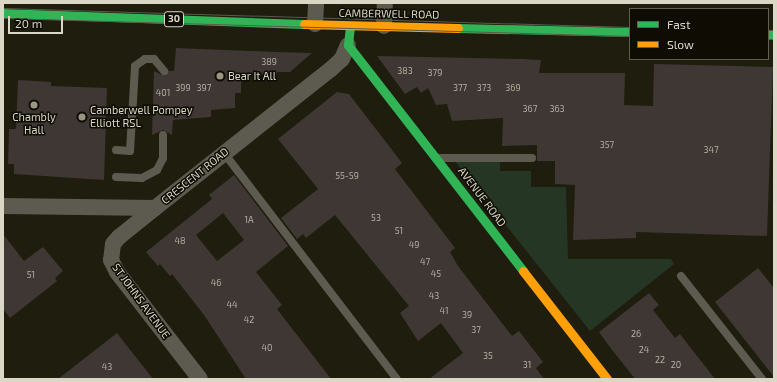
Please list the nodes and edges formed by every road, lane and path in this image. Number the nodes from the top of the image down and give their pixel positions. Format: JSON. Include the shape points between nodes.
{"nodes":[{"id":1,"x":20,"y":3,"type":"edge"},
{"id":2,"x":316,"y":3,"type":"edge"},
{"id":3,"x":385,"y":3,"type":"edge"},
{"id":4,"x":3,"y":13,"type":"edge"},
{"id":5,"x":32,"y":14,"type":"junction"},
{"id":6,"x":316,"y":24,"type":"junction"},
{"id":7,"x":350,"y":26,"type":"junction"},
{"id":8,"x":384,"y":26,"type":"junction"},
{"id":9,"x":629,"y":32,"type":"edge"},
{"id":10,"x":348,"y":45,"type":"junction"},
{"id":11,"x":164,"y":71,"type":"dead end"},
{"id":12,"x":163,"y":135,"type":"dead end"},
{"id":13,"x":116,"y":150,"type":"dead end"},
{"id":14,"x":224,"y":153,"type":"junction"},
{"id":15,"x":438,"y":158,"type":"junction"},
{"id":16,"x":532,"y":158,"type":"dead end"},
{"id":17,"x":116,"y":177,"type":"dead end"},
{"id":18,"x":3,"y":206,"type":"edge"},
{"id":19,"x":155,"y":208,"type":"junction"},
{"id":20,"x":681,"y":276,"type":"dead end"},
{"id":21,"x":200,"y":379,"type":"edge"},
{"id":22,"x":397,"y":379,"type":"edge"},
{"id":23,"x":607,"y":379,"type":"edge"},
{"id":24,"x":762,"y":379,"type":"edge"}],
"edges":[{"from":1,"to":5,"type":"main road"},
{"from":2,"to":6,"type":"street"},
{"from":3,"to":8,"type":"street"},
{"from":4,"to":5,"type":"main road","name":"CAMBERWELL ROAD","number":"30"},
{"from":5,"to":6,"type":"main road","name":"CAMBERWELL ROAD","number":"30"},
{"from":6,"to":7,"type":"main road","name":"CAMBERWELL ROAD","number":"30"},
{"from":7,"to":8,"type":"main road","name":"CAMBERWELL ROAD","number":"30"},
{"from":7,"to":10,"type":"main road"},
{"from":8,"to":9,"type":"main road","name":"CAMBERWELL ROAD","number":"30"},
{"from":10,"to":14,"type":"street","name":"CRESCENT ROAD","via":[[335,66]]},
{"from":10,"to":15,"type":"main road","name":"AVENUE ROAD"},
{"from":11,"to":13,"type":"lane","via":[[154,59],[146,59],[135,66],[130,151]]},
{"from":12,"to":17,"type":"lane","via":[[163,158],[157,170],[142,178]]},
{"from":14,"to":19,"type":"street","name":"CRESCENT ROAD"},
{"from":14,"to":22,"type":"lane"},
{"from":15,"to":16,"type":"lane"},
{"from":15,"to":23,"type":"main road","name":"AVENUE ROAD"},
{"from":18,"to":19,"type":"street","name":"CRESCENT ROAD"},
{"from":19,"to":21,"type":"street","name":"ST JOHNS AVENUE","via":[[113,244],[111,260],[117,272]]},
{"from":20,"to":24,"type":"lane"}]}
